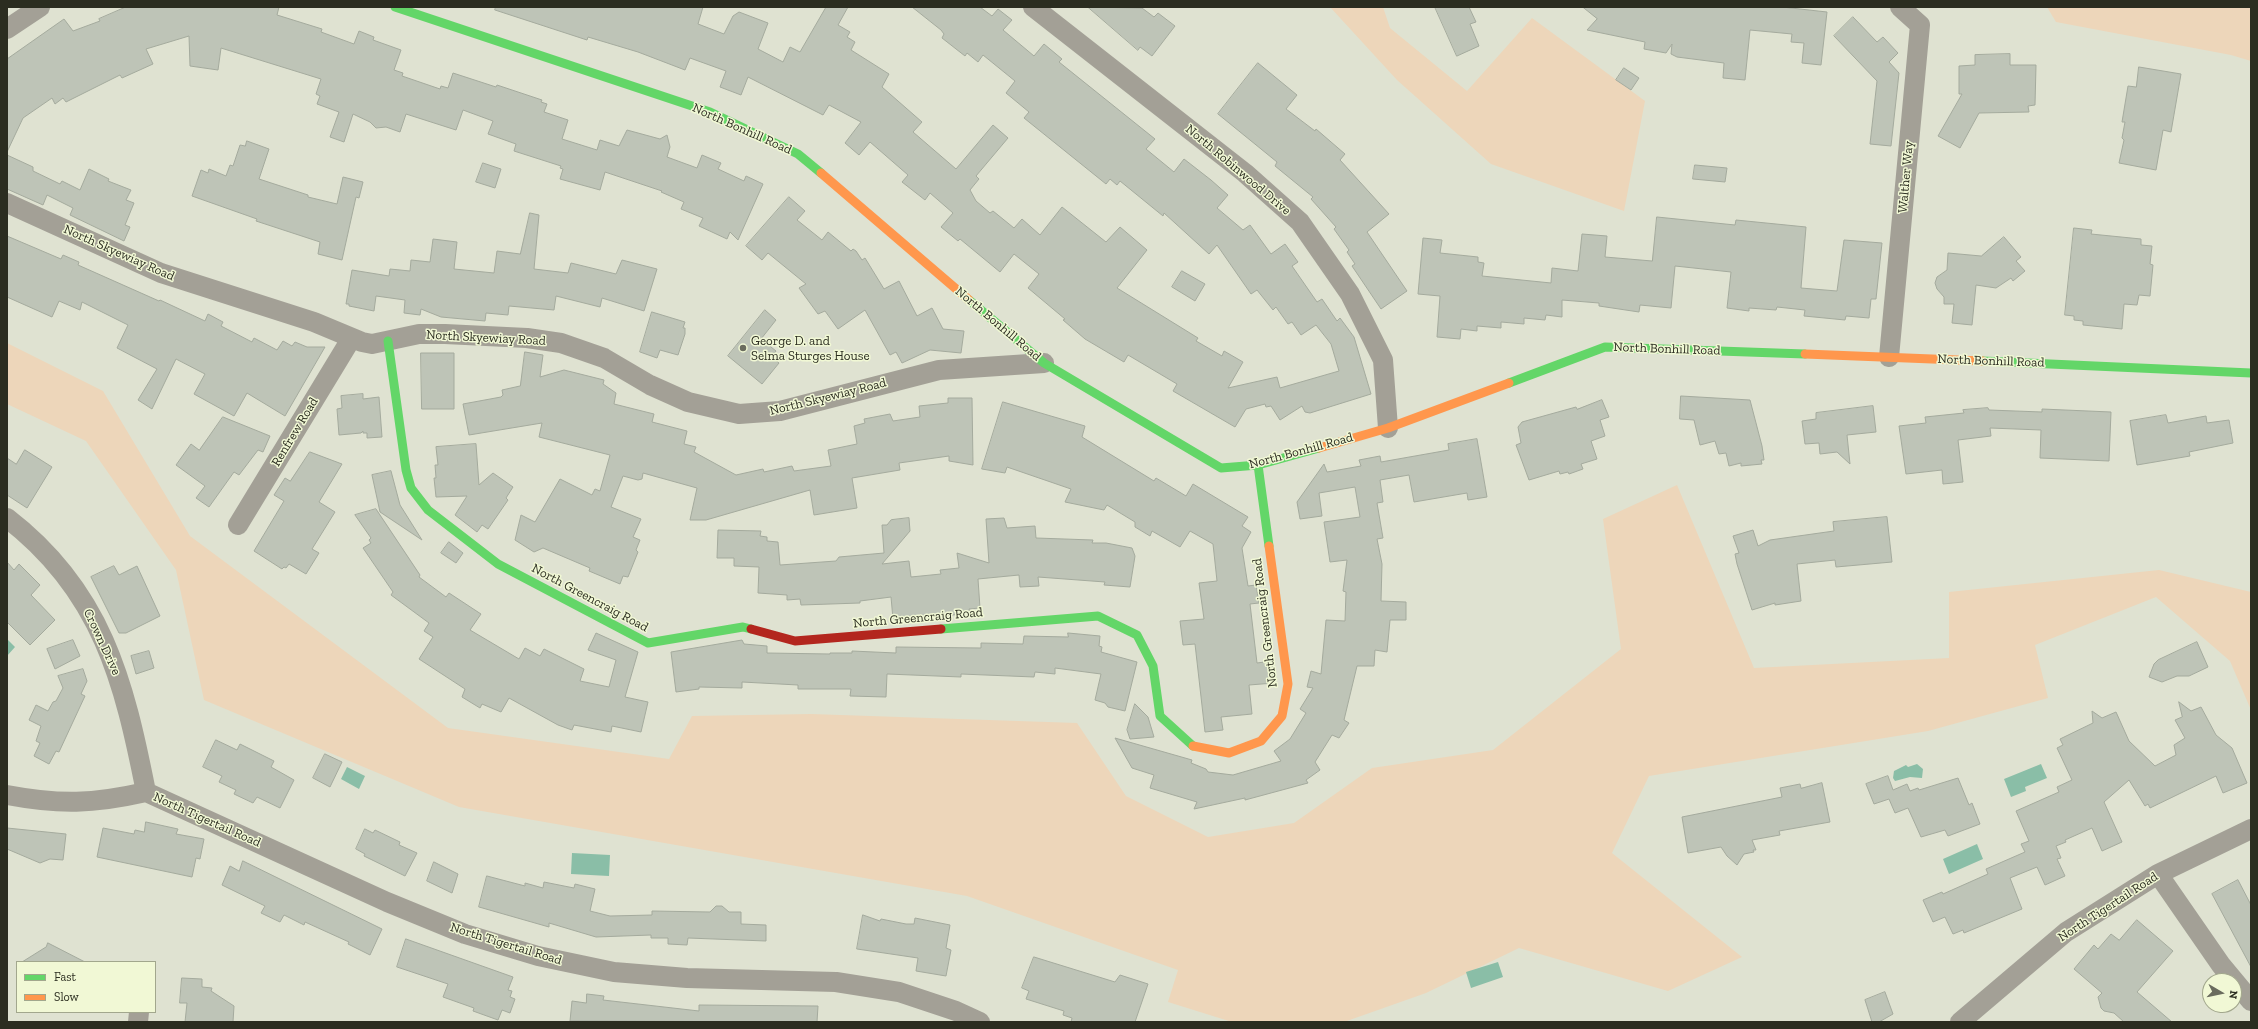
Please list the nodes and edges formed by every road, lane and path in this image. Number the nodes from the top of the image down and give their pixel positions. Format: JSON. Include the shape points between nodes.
{"nodes":[{"id":1,"x":40,"y":7,"type":"edge"},
{"id":2,"x":395,"y":7,"type":"edge"},
{"id":3,"x":1033,"y":7,"type":"edge"},
{"id":4,"x":1900,"y":7,"type":"edge"},
{"id":5,"x":7,"y":29,"type":"edge"},
{"id":6,"x":7,"y":202,"type":"edge"},
{"id":7,"x":351,"y":339,"type":"junction"},
{"id":8,"x":388,"y":341,"type":"junction"},
{"id":9,"x":1889,"y":357,"type":"junction"},
{"id":10,"x":1044,"y":363,"type":"junction"},
{"id":11,"x":2251,"y":372,"type":"edge"},
{"id":12,"x":1388,"y":428,"type":"junction"},
{"id":13,"x":1258,"y":465,"type":"junction"},
{"id":14,"x":7,"y":518,"type":"edge"},
{"id":15,"x":238,"y":525,"type":"dead end"},
{"id":16,"x":146,"y":792,"type":"junction"},
{"id":17,"x":7,"y":795,"type":"edge"},
{"id":18,"x":2251,"y":830,"type":"edge"},
{"id":19,"x":2158,"y":874,"type":"junction"},
{"id":20,"x":2251,"y":1001,"type":"edge"},
{"id":21,"x":980,"y":1022,"type":"edge"},
{"id":22,"x":1960,"y":1022,"type":"edge"}],
"edges":[{"from":1,"to":5,"type":"street"},
{"from":2,"to":10,"type":"street","name":"North Bonhill Road","via":[[710,112],[798,154]]},
{"from":3,"to":12,"type":"street","name":"North Robinwood Drive","via":[[1245,172],[1300,222],[1350,294],[1383,360]]},
{"from":4,"to":9,"type":"street","name":"Walther Way","via":[[1920,25]]},
{"from":6,"to":7,"type":"street","name":"North Skyewiay Road","via":[[161,273],[314,322]]},
{"from":7,"to":8,"type":"street","name":"North Skyewiay Road","via":[[372,344]]},
{"from":7,"to":15,"type":"street","name":"Renfrew Road"},
{"from":8,"to":10,"type":"street","name":"North Skyewiay Road","via":[[419,334],[439,334],[527,338],[561,343],[604,358],[650,385],[688,402],[739,414],[780,411],[939,370]]},
{"from":8,"to":13,"type":"street","name":"North Greencraig Road","via":[[406,470],[411,488],[428,510],[498,564],[648,643],[743,627],[795,641],[1098,616],[1137,635],[1153,666],[1160,716],[1190,745],[1230,753],[1261,741],[1282,716],[1288,684]]},
{"from":9,"to":11,"type":"street","name":"North Bonhill Road"},
{"from":9,"to":12,"type":"street","name":"North Bonhill Road","via":[[1605,347]]},
{"from":10,"to":13,"type":"street","name":"North Bonhill Road","via":[[1221,468]]},
{"from":12,"to":13,"type":"street","name":"North Bonhill Road"},
{"from":14,"to":16,"type":"street","name":"Crown Drive","via":[[31,537],[68,577],[94,618],[118,672],[135,736]]},
{"from":16,"to":17,"type":"street","name":"North Tigertail Road","via":[[112,800],[80,803],[38,801]]},
{"from":16,"to":21,"type":"street","name":"North Tigertail Road","via":[[401,908],[465,934],[538,956],[614,972],[687,978],[836,982],[899,992]]},
{"from":18,"to":19,"type":"street","name":"North Tigertail Road"},
{"from":19,"to":20,"type":"street","via":[[2221,965]]},
{"from":19,"to":22,"type":"street","name":"North Tigertail Road","via":[[2066,932]]}]}
